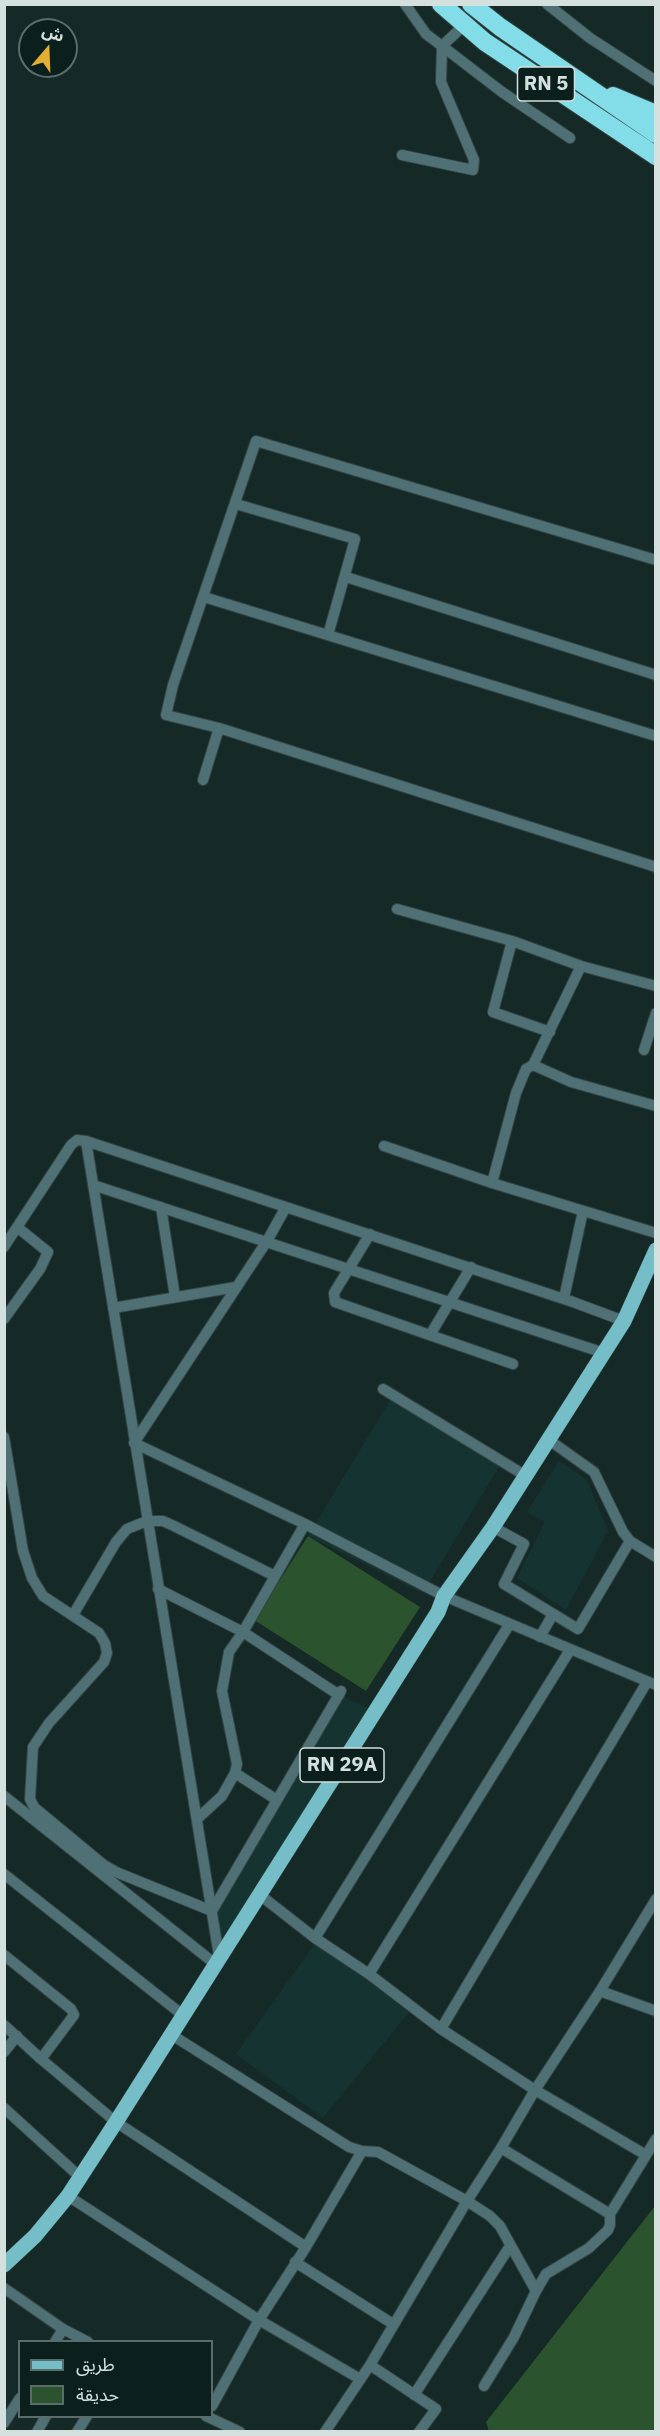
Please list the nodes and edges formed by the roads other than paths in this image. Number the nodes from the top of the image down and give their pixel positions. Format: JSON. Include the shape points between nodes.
{"nodes":[{"id":1,"x":405,"y":4,"type":"edge"},
{"id":2,"x":441,"y":4,"type":"edge"},
{"id":3,"x":471,"y":4,"type":"edge"},
{"id":4,"x":547,"y":4,"type":"edge"},
{"id":5,"x":460,"y":29,"type":"dead end"},
{"id":6,"x":442,"y":46,"type":"junction"},
{"id":7,"x":577,"y":81,"type":"junction"},
{"id":8,"x":656,"y":81,"type":"edge"},
{"id":9,"x":656,"y":114,"type":"edge"},
{"id":10,"x":656,"y":134,"type":"edge"},
{"id":11,"x":570,"y":138,"type":"dead end"},
{"id":12,"x":402,"y":155,"type":"dead end"},
{"id":13,"x":656,"y":156,"type":"edge"},
{"id":14,"x":236,"y":504,"type":"junction"},
{"id":15,"x":656,"y":560,"type":"edge"},
{"id":16,"x":346,"y":577,"type":"junction"},
{"id":17,"x":204,"y":597,"type":"junction"},
{"id":18,"x":328,"y":635,"type":"junction"},
{"id":19,"x":656,"y":675,"type":"edge"},
{"id":20,"x":219,"y":728,"type":"junction"},
{"id":21,"x":656,"y":735,"type":"edge"},
{"id":22,"x":203,"y":780,"type":"dead end"},
{"id":23,"x":656,"y":867,"type":"edge"},
{"id":24,"x":397,"y":909,"type":"dead end"},
{"id":25,"x":512,"y":940,"type":"junction"},
{"id":26,"x":581,"y":966,"type":"junction"},
{"id":27,"x":656,"y":986,"type":"edge"},
{"id":28,"x":656,"y":1013,"type":"edge"},
{"id":29,"x":550,"y":1032,"type":"junction"},
{"id":30,"x":644,"y":1050,"type":"dead end"},
{"id":31,"x":533,"y":1065,"type":"junction"},
{"id":32,"x":656,"y":1107,"type":"edge"},
{"id":33,"x":86,"y":1141,"type":"junction"},
{"id":34,"x":384,"y":1146,"type":"dead end"},
{"id":35,"x":492,"y":1183,"type":"junction"},
{"id":36,"x":93,"y":1185,"type":"junction"},
{"id":37,"x":161,"y":1207,"type":"junction"},
{"id":38,"x":286,"y":1207,"type":"junction"},
{"id":39,"x":582,"y":1211,"type":"junction"},
{"id":40,"x":17,"y":1227,"type":"junction"},
{"id":41,"x":656,"y":1233,"type":"edge"},
{"id":42,"x":370,"y":1234,"type":"junction"},
{"id":43,"x":267,"y":1241,"type":"junction"},
{"id":44,"x":4,"y":1247,"type":"edge"},
{"id":45,"x":656,"y":1250,"type":"edge"},
{"id":46,"x":471,"y":1268,"type":"junction"},
{"id":47,"x":350,"y":1270,"type":"junction"},
{"id":48,"x":236,"y":1287,"type":"junction"},
{"id":49,"x":175,"y":1297,"type":"junction"},
{"id":50,"x":564,"y":1298,"type":"junction"},
{"id":51,"x":451,"y":1303,"type":"junction"},
{"id":52,"x":113,"y":1308,"type":"junction"},
{"id":53,"x":4,"y":1319,"type":"edge"},
{"id":54,"x":624,"y":1321,"type":"junction"},
{"id":55,"x":430,"y":1335,"type":"junction"},
{"id":56,"x":604,"y":1353,"type":"junction"},
{"id":57,"x":513,"y":1364,"type":"dead end"},
{"id":58,"x":383,"y":1389,"type":"dead end"},
{"id":59,"x":4,"y":1437,"type":"edge"},
{"id":60,"x":549,"y":1440,"type":"junction"},
{"id":61,"x":134,"y":1443,"type":"junction"},
{"id":62,"x":526,"y":1476,"type":"junction"},
{"id":63,"x":147,"y":1521,"type":"junction"},
{"id":64,"x":305,"y":1524,"type":"junction"},
{"id":65,"x":493,"y":1527,"type":"junction"},
{"id":66,"x":630,"y":1541,"type":"junction"},
{"id":67,"x":656,"y":1557,"type":"edge"},
{"id":68,"x":275,"y":1576,"type":"junction"},
{"id":69,"x":158,"y":1588,"type":"junction"},
{"id":70,"x":444,"y":1596,"type":"junction"},
{"id":71,"x":553,"y":1614,"type":"junction"},
{"id":72,"x":73,"y":1615,"type":"junction"},
{"id":73,"x":509,"y":1625,"type":"junction"},
{"id":74,"x":243,"y":1632,"type":"junction"},
{"id":75,"x":540,"y":1637,"type":"junction"},
{"id":76,"x":570,"y":1650,"type":"junction"},
{"id":77,"x":651,"y":1684,"type":"edge"},
{"id":78,"x":235,"y":1773,"type":"junction"},
{"id":79,"x":4,"y":1796,"type":"edge"},
{"id":80,"x":277,"y":1800,"type":"junction"},
{"id":81,"x":197,"y":1819,"type":"junction"},
{"id":82,"x":4,"y":1874,"type":"edge"},
{"id":83,"x":260,"y":1894,"type":"junction"},
{"id":84,"x":655,"y":1901,"type":"edge"},
{"id":85,"x":212,"y":1911,"type":"junction"},
{"id":86,"x":315,"y":1938,"type":"junction"},
{"id":87,"x":4,"y":1955,"type":"edge"},
{"id":88,"x":217,"y":1959,"type":"junction"},
{"id":89,"x":369,"y":1974,"type":"junction"},
{"id":90,"x":600,"y":1991,"type":"junction"},
{"id":91,"x":656,"y":2011,"type":"edge"},
{"id":92,"x":184,"y":2016,"type":"junction"},
{"id":93,"x":4,"y":2025,"type":"edge"},
{"id":94,"x":441,"y":2029,"type":"junction"},
{"id":95,"x":171,"y":2035,"type":"junction"},
{"id":96,"x":17,"y":2036,"type":"junction"},
{"id":97,"x":4,"y":2052,"type":"edge"},
{"id":98,"x":41,"y":2059,"type":"junction"},
{"id":99,"x":535,"y":2090,"type":"junction"},
{"id":100,"x":4,"y":2108,"type":"edge"},
{"id":101,"x":116,"y":2122,"type":"junction"},
{"id":102,"x":656,"y":2139,"type":"edge"},
{"id":103,"x":501,"y":2148,"type":"junction"},
{"id":104,"x":362,"y":2151,"type":"junction"},
{"id":105,"x":646,"y":2155,"type":"junction"},
{"id":106,"x":80,"y":2177,"type":"junction"},
{"id":107,"x":68,"y":2196,"type":"junction"},
{"id":108,"x":467,"y":2200,"type":"junction"},
{"id":109,"x":610,"y":2214,"type":"junction"},
{"id":110,"x":510,"y":2246,"type":"junction"},
{"id":111,"x":306,"y":2247,"type":"junction"},
{"id":112,"x":295,"y":2262,"type":"junction"},
{"id":113,"x":4,"y":2265,"type":"edge"},
{"id":114,"x":4,"y":2288,"type":"edge"},
{"id":115,"x":536,"y":2291,"type":"junction"},
{"id":116,"x":259,"y":2320,"type":"junction"},
{"id":117,"x":393,"y":2324,"type":"junction"},
{"id":118,"x":63,"y":2329,"type":"junction"},
{"id":119,"x":56,"y":2340,"type":"edge"},
{"id":120,"x":84,"y":2340,"type":"edge"},
{"id":121,"x":370,"y":2365,"type":"junction"},
{"id":122,"x":360,"y":2379,"type":"junction"},
{"id":123,"x":484,"y":2386,"type":"dead end"},
{"id":124,"x":414,"y":2395,"type":"junction"},
{"id":125,"x":18,"y":2401,"type":"edge"},
{"id":126,"x":213,"y":2404,"type":"edge"},
{"id":127,"x":45,"y":2418,"type":"edge"},
{"id":128,"x":86,"y":2418,"type":"edge"},
{"id":129,"x":207,"y":2418,"type":"edge"},
{"id":130,"x":208,"y":2418,"type":"edge"},
{"id":131,"x":4,"y":2423,"type":"edge"},
{"id":132,"x":37,"y":2432,"type":"edge"},
{"id":133,"x":77,"y":2432,"type":"edge"},
{"id":134,"x":214,"y":2432,"type":"edge"},
{"id":135,"x":240,"y":2432,"type":"edge"},
{"id":136,"x":325,"y":2432,"type":"edge"},
{"id":137,"x":419,"y":2432,"type":"edge"}],
"edges":[{"from":1,"to":6,"type":"street","via":[[426,34]]},
{"from":2,"to":13,"type":"highway","number":"RN 5","via":[[485,42]]},
{"from":3,"to":7,"type":"highway","number":"RN 5"},
{"from":4,"to":8,"type":"street"},
{"from":5,"to":6,"type":"street"},
{"from":6,"to":11,"type":"street"},
{"from":6,"to":12,"type":"street","via":[[441,82],[474,160],[473,170]]},
{"from":7,"to":9,"type":"highway"},
{"from":7,"to":10,"type":"highway","number":"RN 5"},
{"from":14,"to":15,"type":"street","via":[[256,441]]},
{"from":14,"to":16,"type":"street","via":[[355,539]]},
{"from":14,"to":17,"type":"street"},
{"from":16,"to":18,"type":"street"},
{"from":16,"to":19,"type":"street"},
{"from":17,"to":18,"type":"street"},
{"from":17,"to":20,"type":"street","via":[[166,715]]},
{"from":18,"to":21,"type":"street"},
{"from":20,"to":22,"type":"street"},
{"from":20,"to":23,"type":"street"},
{"from":24,"to":25,"type":"street"},
{"from":25,"to":26,"type":"street"},
{"from":25,"to":29,"type":"street","via":[[494,1012]]},
{"from":26,"to":27,"type":"street"},
{"from":26,"to":29,"type":"street"},
{"from":28,"to":30,"type":"street"},
{"from":29,"to":31,"type":"street"},
{"from":31,"to":32,"type":"street","via":[[571,1082]]},
{"from":31,"to":35,"type":"street","via":[[526,1069],[516,1093]]},
{"from":33,"to":36,"type":"street"},
{"from":33,"to":38,"type":"street"},
{"from":33,"to":40,"type":"street","via":[[77,1140],[71,1145]]},
{"from":34,"to":35,"type":"street"},
{"from":35,"to":39,"type":"street"},
{"from":36,"to":37,"type":"street"},
{"from":36,"to":52,"type":"street"},
{"from":37,"to":43,"type":"street"},
{"from":37,"to":49,"type":"street"},
{"from":38,"to":42,"type":"street"},
{"from":38,"to":43,"type":"street"},
{"from":39,"to":41,"type":"street"},
{"from":39,"to":50,"type":"street"},
{"from":40,"to":44,"type":"street"},
{"from":40,"to":53,"type":"street","via":[[48,1252]]},
{"from":42,"to":46,"type":"street"},
{"from":42,"to":47,"type":"street"},
{"from":43,"to":47,"type":"street"},
{"from":43,"to":48,"type":"street"},
{"from":45,"to":54,"type":"main road","number":"RN 29A"},
{"from":46,"to":50,"type":"street"},
{"from":46,"to":51,"type":"street"},
{"from":47,"to":51,"type":"street"},
{"from":47,"to":55,"type":"street","via":[[334,1293],[335,1302]]},
{"from":48,"to":49,"type":"street"},
{"from":48,"to":61,"type":"street"},
{"from":49,"to":52,"type":"street"},
{"from":50,"to":54,"type":"street"},
{"from":51,"to":55,"type":"street"},
{"from":51,"to":56,"type":"street"},
{"from":52,"to":61,"type":"street"},
{"from":54,"to":56,"type":"main road","number":"RN 29A"},
{"from":55,"to":57,"type":"street"},
{"from":56,"to":60,"type":"main road","number":"RN 29A"},
{"from":58,"to":62,"type":"street"},
{"from":59,"to":72,"type":"street","via":[[32,1578],[43,1596]]},
{"from":60,"to":62,"type":"main road","number":"RN 29A"},
{"from":60,"to":66,"type":"street","via":[[594,1472]]},
{"from":61,"to":63,"type":"street"},
{"from":61,"to":64,"type":"street"},
{"from":62,"to":65,"type":"main road","number":"RN 29A"},
{"from":63,"to":68,"type":"street","via":[[163,1521]]},
{"from":63,"to":69,"type":"street"},
{"from":63,"to":72,"type":"street","via":[[127,1529],[116,1542]]},
{"from":64,"to":68,"type":"street"},
{"from":64,"to":70,"type":"street"},
{"from":65,"to":70,"type":"main road","number":"RN 29A"},
{"from":65,"to":71,"type":"street","via":[[524,1544],[504,1584]]},
{"from":66,"to":67,"type":"street"},
{"from":66,"to":71,"type":"street","via":[[578,1629]]},
{"from":68,"to":74,"type":"street"},
{"from":69,"to":74,"type":"street"},
{"from":69,"to":81,"type":"street"},
{"from":70,"to":73,"type":"street"},
{"from":70,"to":83,"type":"main road","number":"RN 29A","via":[[438,1612]]},
{"from":71,"to":75,"type":"street"},
{"from":72,"to":85,"type":"street","via":[[99,1633],[107,1653],[104,1662],[49,1723],[33,1747],[30,1799],[34,1807],[104,1865]]},
{"from":73,"to":75,"type":"street"},
{"from":73,"to":86,"type":"street"},
{"from":74,"to":78,"type":"street","via":[[228,1652],[222,1691],[237,1764]]},
{"from":74,"to":80,"type":"street","via":[[340,1693]]},
{"from":75,"to":76,"type":"street"},
{"from":76,"to":77,"type":"street"},
{"from":76,"to":89,"type":"street"},
{"from":77,"to":94,"type":"street"},
{"from":78,"to":80,"type":"street"},
{"from":78,"to":81,"type":"street","via":[[222,1796]]},
{"from":79,"to":88,"type":"street"},
{"from":80,"to":85,"type":"street"},
{"from":81,"to":85,"type":"street"},
{"from":82,"to":92,"type":"street"},
{"from":83,"to":86,"type":"street"},
{"from":83,"to":88,"type":"main road","number":"RN 29A"},
{"from":84,"to":90,"type":"street"},
{"from":85,"to":88,"type":"street"},
{"from":86,"to":89,"type":"street"},
{"from":87,"to":98,"type":"street","via":[[74,2015]]},
{"from":88,"to":92,"type":"main road","number":"RN 29A"},
{"from":89,"to":94,"type":"street"},
{"from":90,"to":91,"type":"street"},
{"from":90,"to":99,"type":"street"},
{"from":92,"to":95,"type":"main road","number":"RN 29A"},
{"from":93,"to":96,"type":"street"},
{"from":94,"to":99,"type":"street"},
{"from":95,"to":101,"type":"main road","number":"RN 29A"},
{"from":95,"to":104,"type":"street","via":[[349,2147]]},
{"from":96,"to":97,"type":"street"},
{"from":96,"to":98,"type":"street"},
{"from":98,"to":101,"type":"street"},
{"from":99,"to":103,"type":"street"},
{"from":99,"to":105,"type":"street"},
{"from":100,"to":106,"type":"street"},
{"from":101,"to":106,"type":"main road","number":"RN 29A"},
{"from":101,"to":111,"type":"street"},
{"from":102,"to":105,"type":"street"},
{"from":103,"to":108,"type":"street"},
{"from":103,"to":109,"type":"street"},
{"from":104,"to":108,"type":"street","via":[[378,2152]]},
{"from":104,"to":111,"type":"street"},
{"from":105,"to":109,"type":"street"},
{"from":106,"to":107,"type":"main road","number":"RN 29A"},
{"from":107,"to":113,"type":"main road","number":"RN 29A","via":[[35,2236]]},
{"from":107,"to":116,"type":"street"},
{"from":108,"to":110,"type":"street","via":[[500,2226]]},
{"from":108,"to":117,"type":"street"},
{"from":109,"to":115,"type":"street","via":[[608,2230],[589,2248],[546,2274]]},
{"from":110,"to":115,"type":"street"},
{"from":110,"to":124,"type":"street"},
{"from":111,"to":112,"type":"street"},
{"from":112,"to":116,"type":"street"},
{"from":112,"to":117,"type":"street"},
{"from":114,"to":118,"type":"street"},
{"from":115,"to":123,"type":"street"},
{"from":116,"to":122,"type":"street"},
{"from":116,"to":126,"type":"street"},
{"from":117,"to":121,"type":"street"},
{"from":118,"to":119,"type":"street"},
{"from":118,"to":120,"type":"street"},
{"from":121,"to":122,"type":"street"},
{"from":121,"to":124,"type":"street"},
{"from":122,"to":136,"type":"street"},
{"from":124,"to":137,"type":"street","via":[[436,2409]]},
{"from":125,"to":131,"type":"street"},
{"from":127,"to":132,"type":"street"},
{"from":128,"to":133,"type":"street"},
{"from":129,"to":134,"type":"street"},
{"from":130,"to":135,"type":"street"}]}
